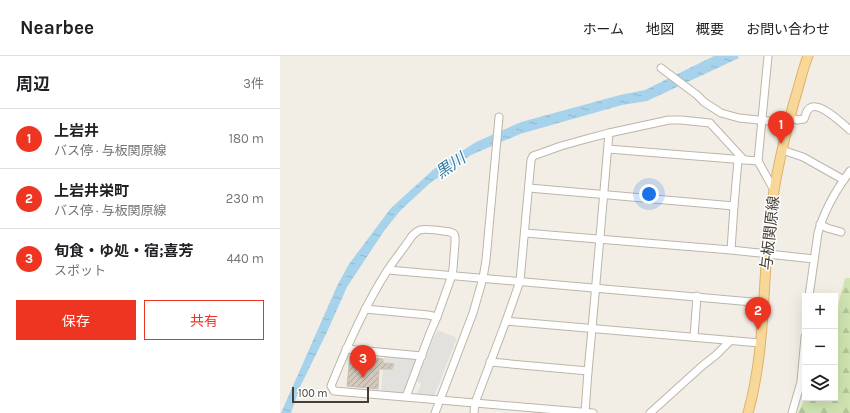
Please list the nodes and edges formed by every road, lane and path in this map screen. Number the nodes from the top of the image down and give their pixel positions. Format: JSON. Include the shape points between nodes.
{"nodes":[{"id":1,"x":768,"y":56,"type":"edge"},
{"id":2,"x":808,"y":56,"type":"edge"},
{"id":3,"x":661,"y":68,"type":"dead end"},
{"id":4,"x":499,"y":117,"type":"dead end"},
{"id":5,"x":762,"y":120,"type":"junction"},
{"id":6,"x":789,"y":120,"type":"junction"},
{"id":7,"x":850,"y":130,"type":"edge"},
{"id":8,"x":609,"y":133,"type":"junction"},
{"id":9,"x":608,"y":149,"type":"junction"},
{"id":10,"x":782,"y":150,"type":"junction"},
{"id":11,"x":741,"y":160,"type":"junction"},
{"id":12,"x":758,"y":161,"type":"junction"},
{"id":13,"x":850,"y":171,"type":"edge"},
{"id":14,"x":844,"y":180,"type":"junction"},
{"id":15,"x":529,"y":188,"type":"junction"},
{"id":16,"x":774,"y":190,"type":"junction"},
{"id":17,"x":604,"y":194,"type":"junction"},
{"id":18,"x":734,"y":206,"type":"junction"},
{"id":19,"x":820,"y":224,"type":"junction"},
{"id":20,"x":841,"y":232,"type":"dead end"},
{"id":21,"x":525,"y":233,"type":"junction"},
{"id":22,"x":600,"y":239,"type":"junction"},
{"id":23,"x":731,"y":250,"type":"junction"},
{"id":24,"x":767,"y":254,"type":"junction"},
{"id":25,"x":814,"y":259,"type":"junction"},
{"id":26,"x":388,"y":270,"type":"junction"},
{"id":27,"x":452,"y":275,"type":"junction"},
{"id":28,"x":483,"y":278,"type":"junction"},
{"id":29,"x":520,"y":281,"type":"junction"},
{"id":30,"x":595,"y":288,"type":"junction"},
{"id":31,"x":810,"y":293,"type":"edge"},
{"id":32,"x":697,"y":296,"type":"junction"},
{"id":33,"x":764,"y":303,"type":"junction"},
{"id":34,"x":365,"y":309,"type":"junction"},
{"id":35,"x":438,"y":317,"type":"junction"},
{"id":36,"x":506,"y":321,"type":"junction"},
{"id":37,"x":592,"y":329,"type":"junction"},
{"id":38,"x":694,"y":337,"type":"junction"},
{"id":39,"x":730,"y":340,"type":"junction"},
{"id":40,"x":760,"y":343,"type":"junction"},
{"id":41,"x":346,"y":349,"type":"junction"},
{"id":42,"x":422,"y":356,"type":"junction"},
{"id":43,"x":490,"y":362,"type":"junction"},
{"id":44,"x":803,"y":365,"type":"edge"},
{"id":45,"x":588,"y":371,"type":"junction"},
{"id":46,"x":406,"y":397,"type":"junction"},
{"id":47,"x":440,"y":400,"type":"junction"},
{"id":48,"x":475,"y":403,"type":"junction"},
{"id":49,"x":436,"y":413,"type":"edge"},
{"id":50,"x":474,"y":413,"type":"edge"},
{"id":51,"x":585,"y":413,"type":"edge"},
{"id":52,"x":593,"y":413,"type":"edge"},
{"id":53,"x":650,"y":413,"type":"edge"},
{"id":54,"x":748,"y":413,"type":"edge"},
{"id":55,"x":792,"y":413,"type":"edge"}],
"edges":[{"from":1,"to":5,"type":"street"},
{"from":2,"to":6,"type":"main road","name":"与板関原線"},
{"from":3,"to":5,"type":"street","via":[[721,112],[739,118]]},
{"from":4,"to":28,"type":"street"},
{"from":5,"to":6,"type":"street"},
{"from":5,"to":12,"type":"street"},
{"from":6,"to":7,"type":"street","via":[[804,119],[807,110],[814,106]]},
{"from":6,"to":10,"type":"main road","name":"与板関原線"},
{"from":8,"to":9,"type":"street"},
{"from":8,"to":11,"type":"street","via":[[669,120],[710,123]]},
{"from":8,"to":15,"type":"street","via":[[533,156]]},
{"from":9,"to":11,"type":"street"},
{"from":9,"to":17,"type":"street"},
{"from":10,"to":14,"type":"street","via":[[803,157]]},
{"from":10,"to":16,"type":"main road","name":"与板関原線"},
{"from":11,"to":12,"type":"street"},
{"from":11,"to":18,"type":"street"},
{"from":12,"to":16,"type":"street"},
{"from":13,"to":14,"type":"street"},
{"from":14,"to":19,"type":"street"},
{"from":15,"to":17,"type":"street"},
{"from":15,"to":21,"type":"street"},
{"from":16,"to":24,"type":"main road","name":"与板関原線"},
{"from":17,"to":18,"type":"street"},
{"from":17,"to":22,"type":"street"},
{"from":18,"to":23,"type":"street"},
{"from":19,"to":20,"type":"street"},
{"from":19,"to":25,"type":"street"},
{"from":21,"to":22,"type":"street"},
{"from":21,"to":29,"type":"street"},
{"from":22,"to":23,"type":"street"},
{"from":22,"to":30,"type":"street"},
{"from":23,"to":24,"type":"street"},
{"from":24,"to":25,"type":"street"},
{"from":24,"to":33,"type":"main road","name":"与板関原線"},
{"from":25,"to":31,"type":"street"},
{"from":26,"to":27,"type":"street"},
{"from":26,"to":27,"type":"street","via":[[412,236],[425,230],[454,234]]},
{"from":26,"to":34,"type":"street"},
{"from":27,"to":28,"type":"street"},
{"from":27,"to":35,"type":"street"},
{"from":28,"to":29,"type":"street"},
{"from":28,"to":47,"type":"street","via":[[473,313]]},
{"from":29,"to":30,"type":"street"},
{"from":29,"to":36,"type":"street"},
{"from":30,"to":32,"type":"street"},
{"from":30,"to":37,"type":"street"},
{"from":32,"to":33,"type":"street"},
{"from":32,"to":38,"type":"street"},
{"from":33,"to":40,"type":"main road","name":"与板関原線"},
{"from":34,"to":35,"type":"street"},
{"from":34,"to":41,"type":"street"},
{"from":35,"to":42,"type":"street"},
{"from":36,"to":37,"type":"street"},
{"from":36,"to":43,"type":"street"},
{"from":37,"to":38,"type":"street"},
{"from":37,"to":45,"type":"street"},
{"from":38,"to":39,"type":"street"},
{"from":39,"to":40,"type":"street"},
{"from":39,"to":53,"type":"street"},
{"from":40,"to":54,"type":"main road","name":"与板関原線","via":[[756,384]]},
{"from":41,"to":42,"type":"street"},
{"from":41,"to":46,"type":"street","via":[[331,386],[334,391]]},
{"from":42,"to":46,"type":"street"},
{"from":43,"to":45,"type":"street"},
{"from":43,"to":48,"type":"street"},
{"from":44,"to":55,"type":"street","via":[[801,382]]},
{"from":45,"to":51,"type":"street"},
{"from":46,"to":47,"type":"street"},
{"from":47,"to":48,"type":"street"},
{"from":47,"to":49,"type":"street"},
{"from":48,"to":50,"type":"street"},
{"from":48,"to":51,"type":"street"},
{"from":51,"to":52,"type":"street"}]}
